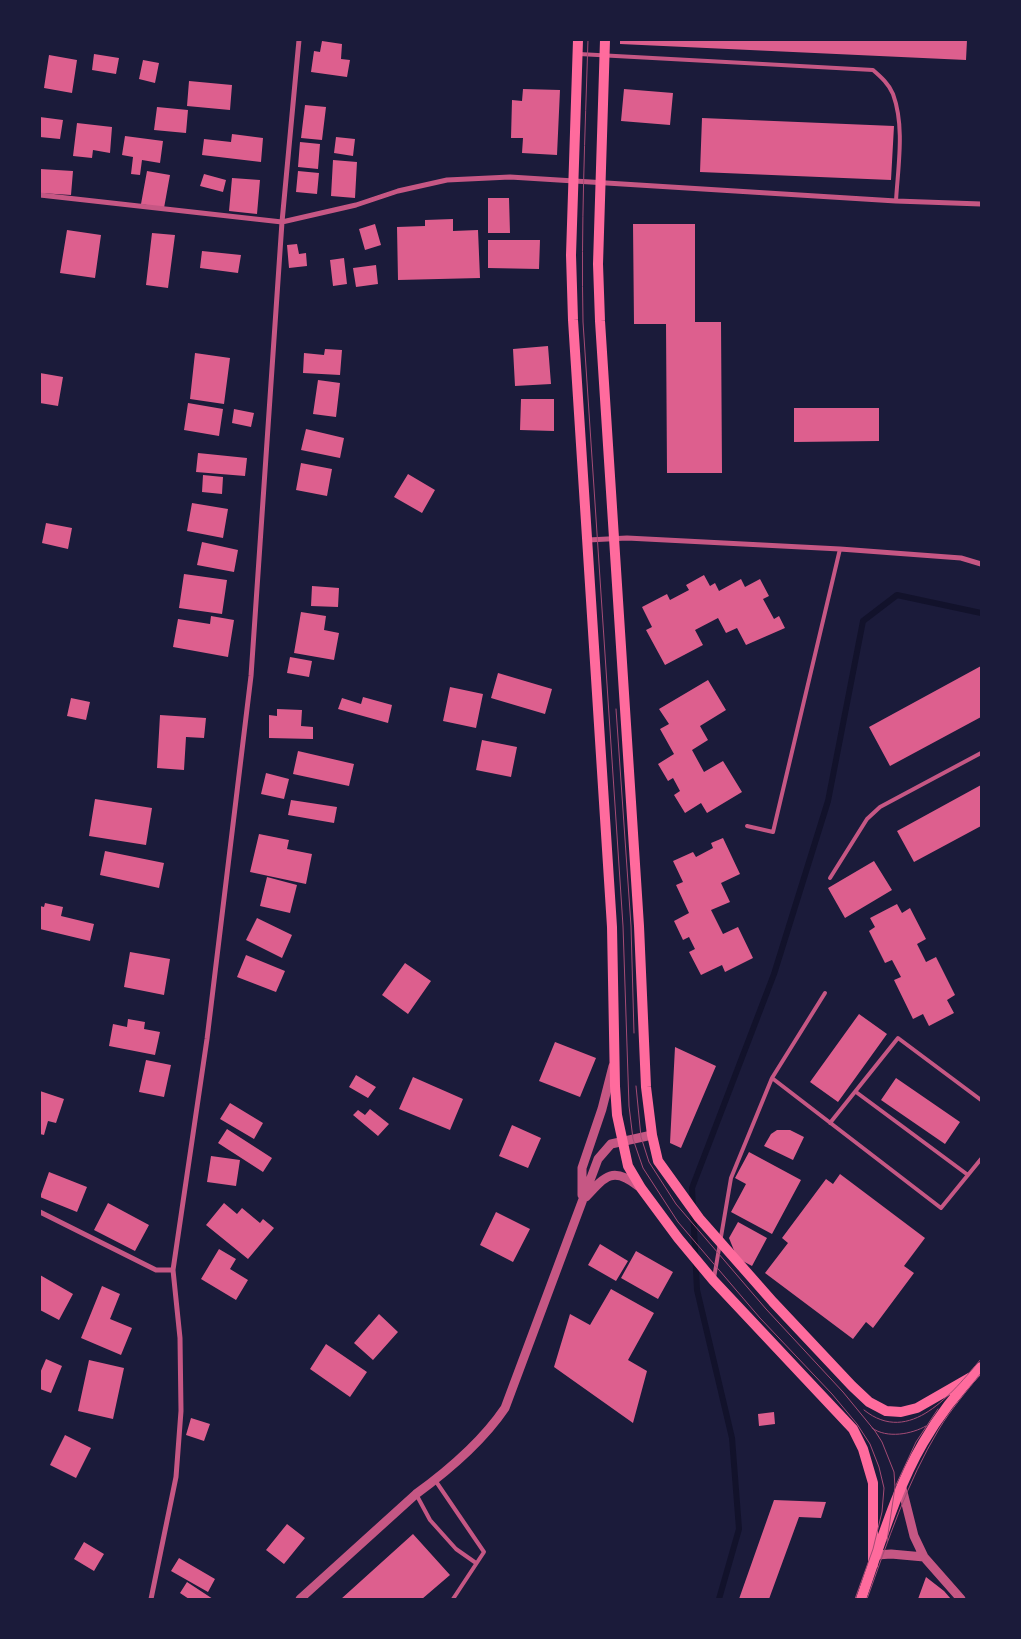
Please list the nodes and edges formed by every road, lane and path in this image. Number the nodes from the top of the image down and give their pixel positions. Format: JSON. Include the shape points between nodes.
{"nodes":[{"id":1,"x":298,"y":40,"type":"edge"},
{"id":2,"x":578,"y":40,"type":"edge"},
{"id":3,"x":605,"y":40,"type":"edge"},
{"id":4,"x":577,"y":54,"type":"junction"},
{"id":5,"x":604,"y":55,"type":"junction"},
{"id":6,"x":572,"y":180,"type":"junction"},
{"id":7,"x":599,"y":183,"type":"junction"},
{"id":8,"x":40,"y":195,"type":"edge"},
{"id":9,"x":896,"y":201,"type":"junction"},
{"id":10,"x":981,"y":204,"type":"edge"},
{"id":11,"x":282,"y":222,"type":"junction"},
{"id":12,"x":615,"y":539,"type":"junction"},
{"id":13,"x":588,"y":540,"type":"junction"},
{"id":14,"x":840,"y":549,"type":"junction"},
{"id":15,"x":981,"y":564,"type":"edge"},
{"id":16,"x":981,"y":753,"type":"edge"},
{"id":17,"x":747,"y":826,"type":"dead end"},
{"id":18,"x":830,"y":878,"type":"dead end"},
{"id":19,"x":825,"y":993,"type":"dead end"},
{"id":20,"x":615,"y":1057,"type":"junction"},
{"id":21,"x":772,"y":1078,"type":"junction"},
{"id":22,"x":856,"y":1092,"type":"junction"},
{"id":23,"x":981,"y":1100,"type":"edge"},
{"id":24,"x":830,"y":1124,"type":"junction"},
{"id":25,"x":652,"y":1135,"type":"junction"},
{"id":26,"x":623,"y":1142,"type":"junction"},
{"id":27,"x":981,"y":1159,"type":"edge"},
{"id":28,"x":968,"y":1175,"type":"junction"},
{"id":29,"x":641,"y":1188,"type":"junction"},
{"id":30,"x":582,"y":1201,"type":"junction"},
{"id":31,"x":40,"y":1212,"type":"edge"},
{"id":32,"x":720,"y":1242,"type":"junction"},
{"id":33,"x":173,"y":1270,"type":"junction"},
{"id":34,"x":713,"y":1280,"type":"junction"},
{"id":35,"x":981,"y":1366,"type":"edge"},
{"id":36,"x":972,"y":1377,"type":"junction"},
{"id":37,"x":435,"y":1480,"type":"junction"},
{"id":38,"x":902,"y":1488,"type":"junction"},
{"id":39,"x":416,"y":1494,"type":"junction"},
{"id":40,"x":877,"y":1555,"type":"junction"},
{"id":41,"x":924,"y":1557,"type":"junction"},
{"id":42,"x":476,"y":1564,"type":"junction"},
{"id":43,"x":873,"y":1565,"type":"junction"},
{"id":44,"x":151,"y":1599,"type":"edge"},
{"id":45,"x":300,"y":1599,"type":"edge"},
{"id":46,"x":453,"y":1599,"type":"edge"},
{"id":47,"x":861,"y":1599,"type":"edge"},
{"id":48,"x":961,"y":1599,"type":"edge"}],
"edges":[{"from":1,"to":11,"type":"street"},
{"from":2,"to":4,"type":"main road"},
{"from":3,"to":5,"type":"main road"},
{"from":4,"to":5,"type":"lane"},
{"from":4,"to":6,"type":"main road"},
{"from":5,"to":7,"type":"main road"},
{"from":5,"to":9,"type":"lane","via":[[874,70],[893,92],[900,122]]},
{"from":6,"to":7,"type":"street"},
{"from":6,"to":11,"type":"street","via":[[510,177],[447,180]]},
{"from":6,"to":13,"type":"main road","via":[[573,320]]},
{"from":7,"to":9,"type":"street"},
{"from":7,"to":12,"type":"main road","via":[[600,321]]},
{"from":8,"to":11,"type":"street"},
{"from":9,"to":10,"type":"street"},
{"from":11,"to":33,"type":"street","via":[[251,676],[207,1039]]},
{"from":12,"to":13,"type":"street"},
{"from":12,"to":14,"type":"street"},
{"from":12,"to":25,"type":"main road","via":[[646,1087]]},
{"from":13,"to":20,"type":"main road","via":[[612,927]]},
{"from":14,"to":15,"type":"street","via":[[961,558]]},
{"from":14,"to":17,"type":"lane","via":[[773,832]]},
{"from":16,"to":18,"type":"lane","via":[[880,807],[867,819]]},
{"from":19,"to":21,"type":"lane"},
{"from":20,"to":26,"type":"main road","via":[[617,1115]]},
{"from":20,"to":30,"type":"street","via":[[602,1110],[582,1168]]},
{"from":21,"to":24,"type":"lane"},
{"from":21,"to":32,"type":"lane","via":[[731,1178]]},
{"from":22,"to":23,"type":"lane","via":[[898,1038]]},
{"from":22,"to":24,"type":"lane"},
{"from":22,"to":28,"type":"lane"},
{"from":24,"to":28,"type":"lane","via":[[941,1208]]},
{"from":25,"to":26,"type":"street"},
{"from":25,"to":32,"type":"main road","via":[[658,1161]]},
{"from":26,"to":29,"type":"main road","via":[[628,1166]]},
{"from":26,"to":30,"type":"street","via":[[611,1144],[598,1159]]},
{"from":27,"to":28,"type":"lane"},
{"from":29,"to":30,"type":"street","via":[[628,1178],[612,1175],[602,1179]]},
{"from":29,"to":34,"type":"main road"},
{"from":30,"to":37,"type":"street","via":[[505,1408],[493,1425]]},
{"from":31,"to":33,"type":"street","via":[[156,1270]]},
{"from":32,"to":34,"type":"lane"},
{"from":32,"to":36,"type":"main road","via":[[869,1402],[886,1411],[917,1408]]},
{"from":33,"to":44,"type":"street","via":[[180,1338],[176,1477]]},
{"from":34,"to":43,"type":"main road","via":[[853,1429],[863,1448],[873,1482]]},
{"from":35,"to":36,"type":"main road"},
{"from":36,"to":38,"type":"main road","via":[[941,1414],[922,1444]]},
{"from":37,"to":39,"type":"street"},
{"from":37,"to":42,"type":"lane","via":[[484,1552]]},
{"from":38,"to":40,"type":"main road"},
{"from":38,"to":41,"type":"street","via":[[914,1536]]},
{"from":39,"to":42,"type":"lane","via":[[430,1520],[456,1550]]},
{"from":39,"to":45,"type":"street"},
{"from":40,"to":41,"type":"street"},
{"from":40,"to":43,"type":"main road"},
{"from":41,"to":48,"type":"street"},
{"from":42,"to":46,"type":"lane"},
{"from":43,"to":47,"type":"main road"}]}
